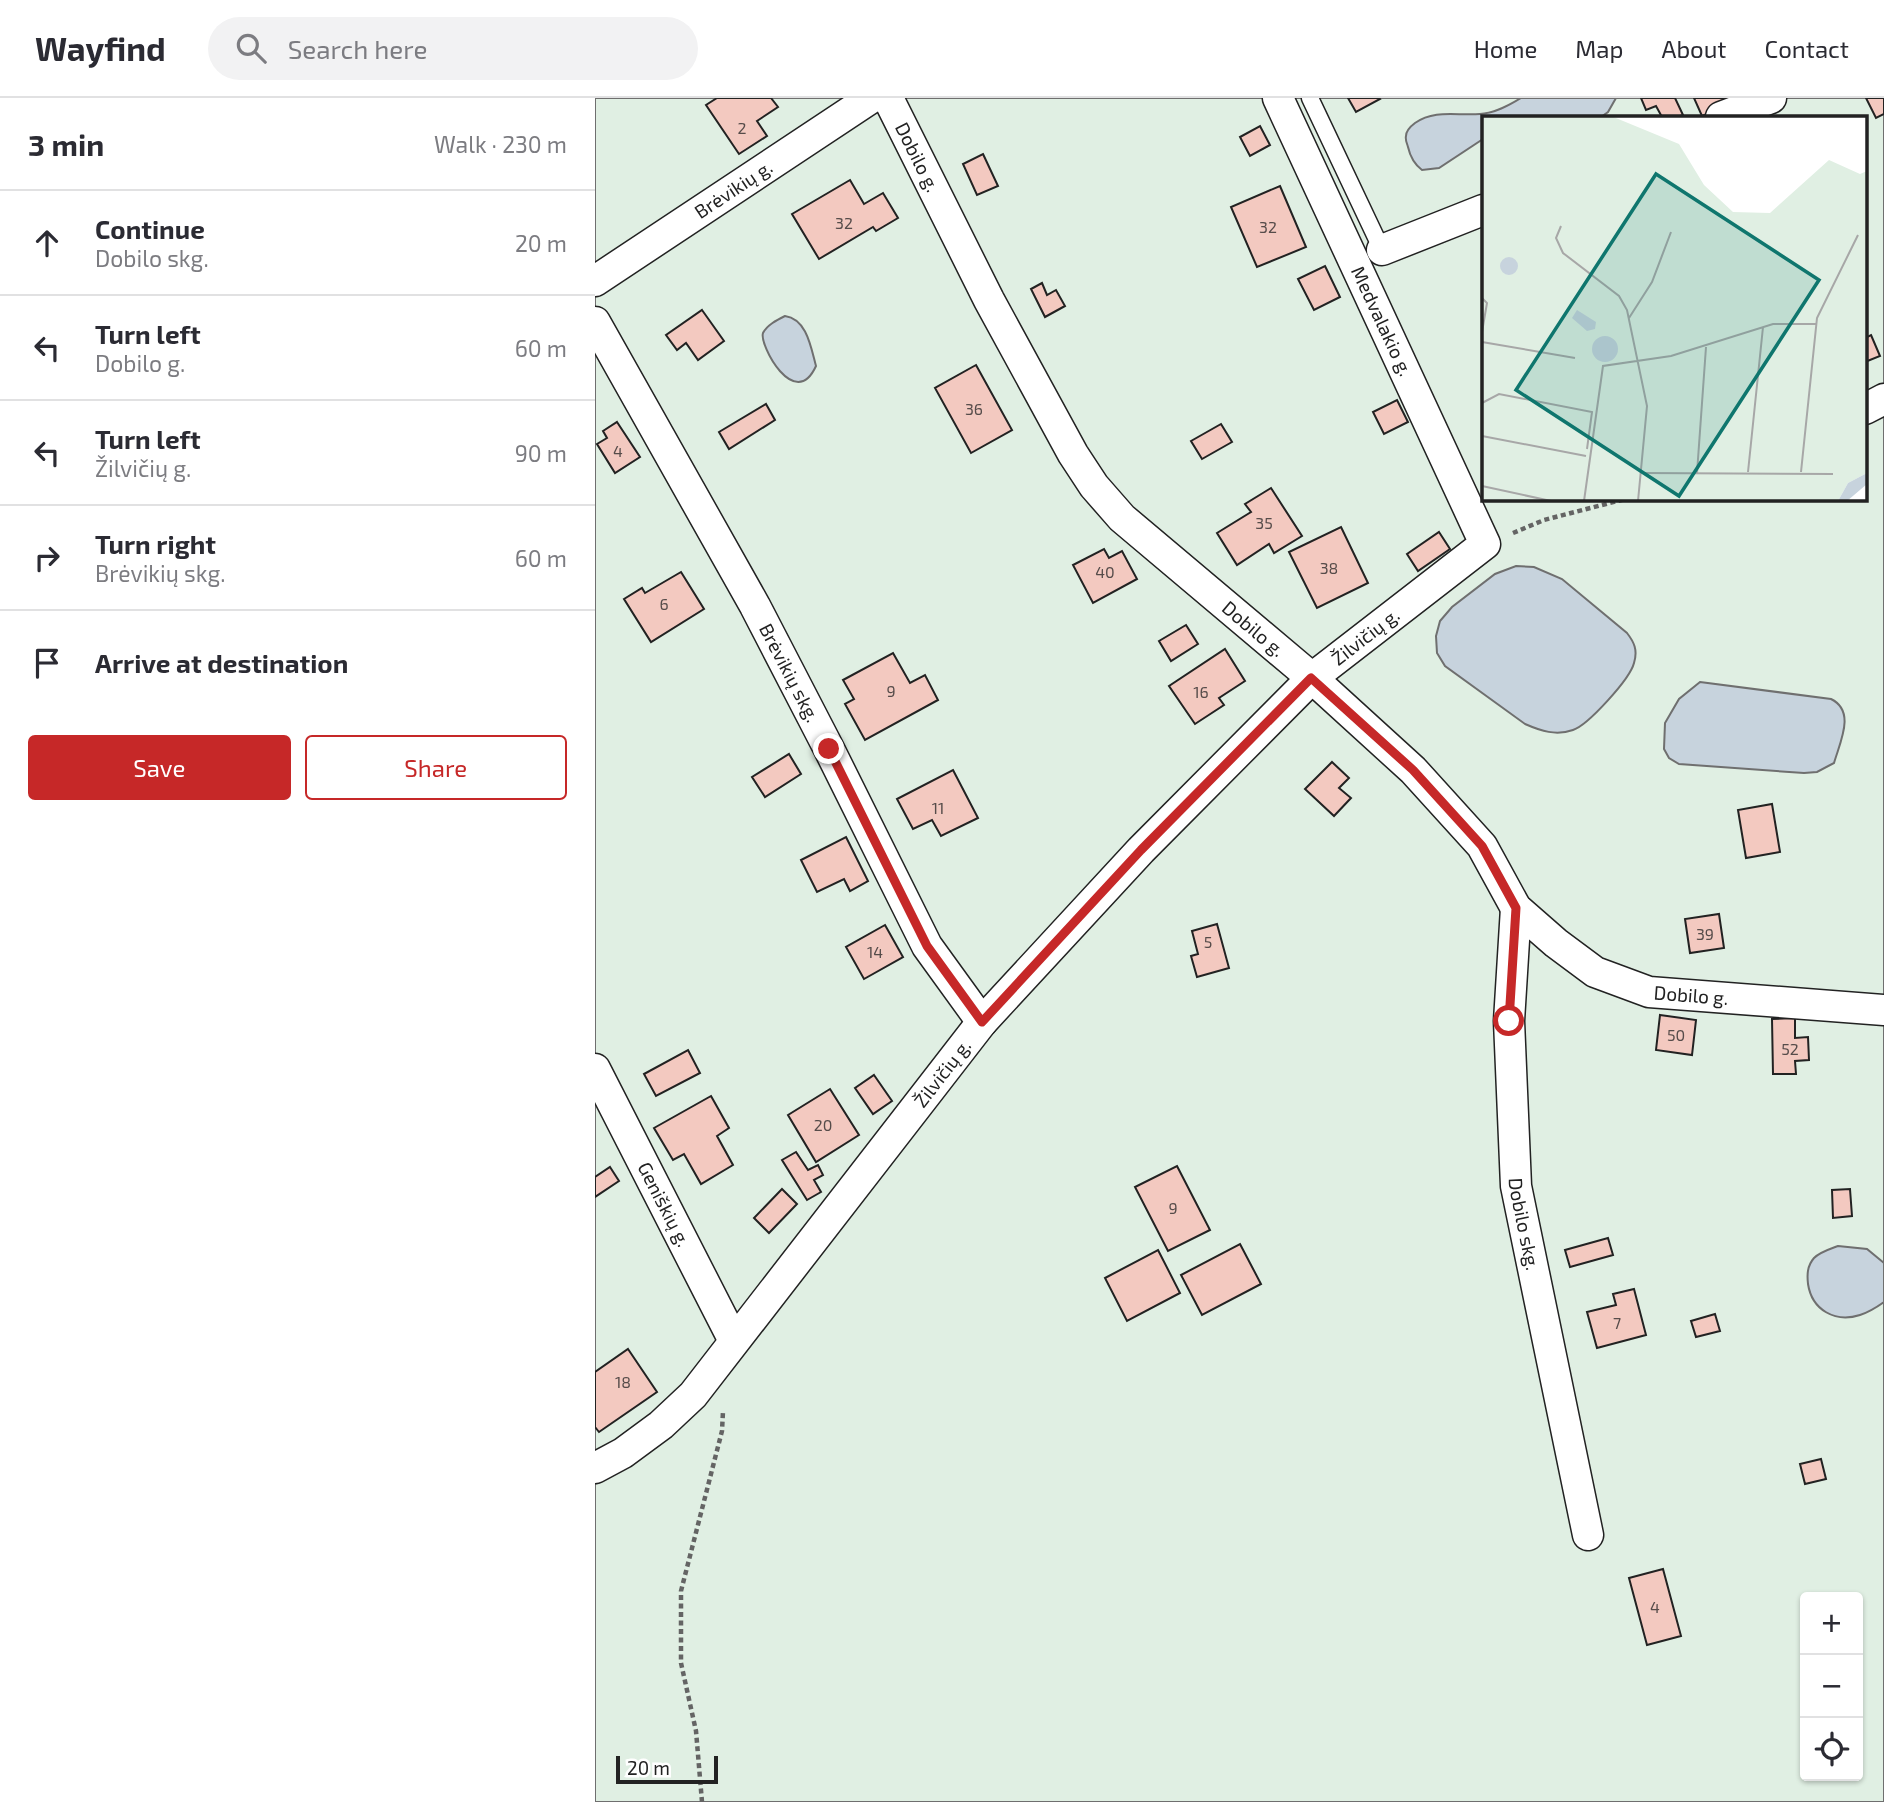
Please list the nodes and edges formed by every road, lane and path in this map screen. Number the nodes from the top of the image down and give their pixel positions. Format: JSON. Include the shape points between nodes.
{"nodes":[{"id":1,"x":871,"y":98,"type":"edge"},
{"id":2,"x":888,"y":98,"type":"edge"},
{"id":3,"x":1278,"y":98,"type":"edge"},
{"id":4,"x":1310,"y":98,"type":"edge"},
{"id":5,"x":1771,"y":98,"type":"edge"},
{"id":6,"x":1724,"y":116,"type":"edge"},
{"id":7,"x":1482,"y":210,"type":"edge"},
{"id":8,"x":1382,"y":250,"type":"joint"},
{"id":9,"x":595,"y":281,"type":"edge"},
{"id":10,"x":595,"y":322,"type":"edge"},
{"id":11,"x":1884,"y":399,"type":"edge"},
{"id":12,"x":1867,"y":407,"type":"edge"},
{"id":13,"x":1621,"y":500,"type":"edge"},
{"id":14,"x":1485,"y":544,"type":"junction"},
{"id":15,"x":1311,"y":678,"type":"junction"},
{"id":16,"x":1516,"y":908,"type":"junction"},
{"id":17,"x":1884,"y":1010,"type":"edge"},
{"id":18,"x":982,"y":1022,"type":"junction"},
{"id":19,"x":595,"y":1069,"type":"edge"},
{"id":20,"x":726,"y":1350,"type":"junction"},
{"id":21,"x":595,"y":1468,"type":"edge"},
{"id":22,"x":1588,"y":1535,"type":"dead end"},
{"id":23,"x":702,"y":1802,"type":"edge"}],
"edges":[{"from":1,"to":9,"type":"street","name":"Brėvikių g."},
{"from":2,"to":15,"type":"street","name":"Dobilo g.","via":[[989,300],[1094,486],[1122,518]]},
{"from":3,"to":14,"type":"street","name":"Medvalakio g."},
{"from":4,"to":8,"type":"lane"},
{"from":5,"to":6,"type":"street"},
{"from":7,"to":8,"type":"street"},
{"from":10,"to":18,"type":"street","name":"Brėvikių skg.","via":[[755,606],[927,946]]},
{"from":11,"to":12,"type":"street"},
{"from":13,"to":14,"type":"path","via":[[1544,520]]},
{"from":14,"to":15,"type":"street","name":"Žilvičių g."},
{"from":15,"to":16,"type":"street","name":"Dobilo g.","via":[[1413,770],[1482,846]]},
{"from":15,"to":18,"type":"street","name":"Žilvičių g.","via":[[1141,850]]},
{"from":16,"to":17,"type":"street","name":"Dobilo g.","via":[[1595,972],[1649,992]]},
{"from":16,"to":22,"type":"street","name":"Dobilo skg.","via":[[1509,1021],[1516,1186]]},
{"from":18,"to":20,"type":"street","name":"Žilvičių g."},
{"from":19,"to":20,"type":"street","name":"Geniškių g."},
{"from":20,"to":21,"type":"street","name":"Žilvičių g.","via":[[693,1395],[661,1425]]},
{"from":20,"to":23,"type":"path","via":[[722,1431],[681,1591],[681,1663],[696,1731]]}]}
